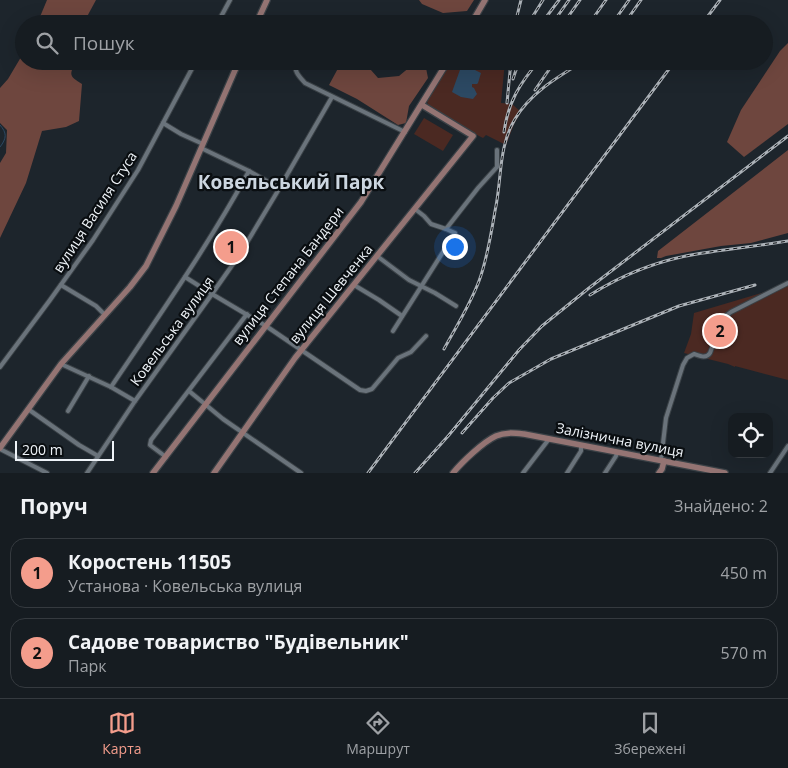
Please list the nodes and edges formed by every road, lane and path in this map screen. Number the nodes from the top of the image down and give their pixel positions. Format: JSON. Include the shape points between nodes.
{"nodes":[{"id":1,"x":230,"y":0,"type":"edge"},
{"id":2,"x":266,"y":0,"type":"edge"},
{"id":3,"x":485,"y":0,"type":"edge"},
{"id":4,"x":222,"y":15,"type":"edge"},
{"id":5,"x":260,"y":15,"type":"edge"},
{"id":6,"x":476,"y":15,"type":"edge"},
{"id":7,"x":191,"y":70,"type":"edge"},
{"id":8,"x":235,"y":70,"type":"edge"},
{"id":9,"x":295,"y":70,"type":"edge"},
{"id":10,"x":443,"y":70,"type":"edge"},
{"id":11,"x":332,"y":97,"type":"junction"},
{"id":12,"x":422,"y":105,"type":"junction"},
{"id":13,"x":163,"y":124,"type":"junction"},
{"id":14,"x":405,"y":132,"type":"junction"},
{"id":15,"x":202,"y":146,"type":"junction"},
{"id":16,"x":497,"y":150,"type":"dead end"},
{"id":17,"x":248,"y":171,"type":"junction"},
{"id":18,"x":279,"y":188,"type":"junction"},
{"id":19,"x":414,"y":209,"type":"junction"},
{"id":20,"x":446,"y":229,"type":"junction"},
{"id":21,"x":377,"y":256,"type":"junction"},
{"id":22,"x":186,"y":277,"type":"junction"},
{"id":23,"x":788,"y":283,"type":"edge"},
{"id":24,"x":61,"y":285,"type":"junction"},
{"id":25,"x":354,"y":285,"type":"junction"},
{"id":26,"x":421,"y":286,"type":"junction"},
{"id":27,"x":212,"y":294,"type":"junction"},
{"id":28,"x":456,"y":306,"type":"dead end"},
{"id":29,"x":246,"y":314,"type":"junction"},
{"id":30,"x":104,"y":315,"type":"junction"},
{"id":31,"x":402,"y":316,"type":"junction"},
{"id":32,"x":266,"y":326,"type":"junction"},
{"id":33,"x":393,"y":331,"type":"dead end"},
{"id":34,"x":426,"y":336,"type":"dead end"},
{"id":35,"x":302,"y":350,"type":"junction"},
{"id":36,"x":61,"y":364,"type":"junction"},
{"id":37,"x":0,"y":367,"type":"edge"},
{"id":38,"x":89,"y":376,"type":"junction"},
{"id":39,"x":112,"y":387,"type":"junction"},
{"id":40,"x":189,"y":390,"type":"junction"},
{"id":41,"x":135,"y":401,"type":"junction"},
{"id":42,"x":205,"y":403,"type":"junction"},
{"id":43,"x":28,"y":409,"type":"junction"},
{"id":44,"x":68,"y":411,"type":"dead end"},
{"id":45,"x":242,"y":432,"type":"junction"},
{"id":46,"x":549,"y":439,"type":"junction"},
{"id":47,"x":582,"y":445,"type":"junction"},
{"id":48,"x":788,"y":446,"type":"edge"},
{"id":49,"x":0,"y":449,"type":"edge"},
{"id":50,"x":617,"y":452,"type":"junction"},
{"id":51,"x":98,"y":456,"type":"junction"},
{"id":52,"x":166,"y":457,"type":"junction"},
{"id":53,"x":663,"y":461,"type":"junction"},
{"id":54,"x":702,"y":471,"type":"edge"},
{"id":55,"x":47,"y":473,"type":"edge"},
{"id":56,"x":87,"y":473,"type":"edge"},
{"id":57,"x":153,"y":473,"type":"edge"},
{"id":58,"x":214,"y":473,"type":"edge"},
{"id":59,"x":301,"y":473,"type":"edge"},
{"id":60,"x":453,"y":473,"type":"edge"},
{"id":61,"x":523,"y":473,"type":"edge"},
{"id":62,"x":567,"y":473,"type":"edge"},
{"id":63,"x":605,"y":473,"type":"edge"},
{"id":64,"x":659,"y":473,"type":"edge"},
{"id":65,"x":725,"y":473,"type":"edge"},
{"id":66,"x":770,"y":473,"type":"edge"}],
"edges":[{"from":1,"to":4,"type":"street"},
{"from":2,"to":5,"type":"street"},
{"from":3,"to":6,"type":"street"},
{"from":7,"to":13,"type":"street","name":"вулиця Василя Стуса"},
{"from":8,"to":15,"type":"street"},
{"from":9,"to":11,"type":"street","via":[[305,83]]},
{"from":10,"to":12,"type":"street","name":"вулиця Степана Бандери"},
{"from":11,"to":14,"type":"street"},
{"from":11,"to":18,"type":"street","name":"Ковельська вулиця"},
{"from":12,"to":14,"type":"street","name":"вулиця Степана Бандери"},
{"from":12,"to":19,"type":"street","name":"вулиця Шевченка","via":[[473,136]]},
{"from":13,"to":15,"type":"street"},
{"from":13,"to":24,"type":"street","name":"вулиця Василя Стуса","via":[[138,170]]},
{"from":14,"to":32,"type":"street","name":"вулиця Степана Бандери","via":[[361,202]]},
{"from":15,"to":17,"type":"street"},
{"from":15,"to":30,"type":"street","via":[[146,266]]},
{"from":16,"to":20,"type":"street","via":[[497,167]]},
{"from":17,"to":18,"type":"street"},
{"from":17,"to":22,"type":"street"},
{"from":18,"to":27,"type":"street","name":"Ковельська вулиця"},
{"from":19,"to":20,"type":"street","via":[[431,224]]},
{"from":19,"to":21,"type":"street","name":"вулиця Шевченка"},
{"from":20,"to":26,"type":"street","via":[[455,233]]},
{"from":21,"to":25,"type":"street","name":"вулиця Шевченка"},
{"from":21,"to":26,"type":"street"},
{"from":22,"to":27,"type":"street"},
{"from":22,"to":39,"type":"street"},
{"from":23,"to":53,"type":"street","via":[[723,318],[708,356],[694,354],[687,358],[666,418]]},
{"from":24,"to":30,"type":"street","via":[[96,306]]},
{"from":24,"to":37,"type":"street","name":"вулиця Василя Стуса"},
{"from":25,"to":31,"type":"street"},
{"from":25,"to":35,"type":"street","name":"вулиця Шевченка"},
{"from":26,"to":28,"type":"street"},
{"from":26,"to":31,"type":"street"},
{"from":27,"to":29,"type":"street"},
{"from":27,"to":41,"type":"street","name":"Ковельська вулиця"},
{"from":29,"to":32,"type":"street"},
{"from":29,"to":40,"type":"street"},
{"from":30,"to":36,"type":"street"},
{"from":31,"to":33,"type":"street"},
{"from":32,"to":35,"type":"street"},
{"from":32,"to":42,"type":"street","name":"вулиця Степана Бандери"},
{"from":34,"to":35,"type":"street","via":[[411,352],[398,358],[372,389],[366,391]]},
{"from":35,"to":45,"type":"street","name":"вулиця Шевченка"},
{"from":36,"to":38,"type":"street"},
{"from":36,"to":43,"type":"street"},
{"from":38,"to":39,"type":"street"},
{"from":38,"to":44,"type":"street"},
{"from":39,"to":41,"type":"street"},
{"from":40,"to":42,"type":"street"},
{"from":40,"to":52,"type":"street","via":[[151,440],[150,445]]},
{"from":41,"to":51,"type":"street","name":"Ковельська вулиця"},
{"from":42,"to":45,"type":"street"},
{"from":42,"to":52,"type":"street","name":"вулиця Степана Бандери"},
{"from":43,"to":49,"type":"street"},
{"from":43,"to":51,"type":"street"},
{"from":45,"to":58,"type":"street","name":"вулиця Шевченка"},
{"from":45,"to":59,"type":"street"},
{"from":46,"to":47,"type":"street","name":"Залізнична вулиця"},
{"from":46,"to":60,"type":"street","name":"Залізнична вулиця","via":[[510,433],[496,436]]},
{"from":46,"to":61,"type":"street"},
{"from":47,"to":50,"type":"street","name":"Залізнична вулиця"},
{"from":47,"to":62,"type":"street"},
{"from":48,"to":66,"type":"street"},
{"from":49,"to":55,"type":"street"},
{"from":50,"to":53,"type":"street","name":"Залізнична вулиця"},
{"from":50,"to":63,"type":"street"},
{"from":51,"to":56,"type":"street","name":"Ковельська вулиця"},
{"from":52,"to":57,"type":"street","name":"вулиця Степана Бандери"},
{"from":53,"to":54,"type":"street","name":"Залізнична вулиця"},
{"from":53,"to":64,"type":"street"},
{"from":54,"to":65,"type":"street","name":"Залізнична вулиця"}]}
